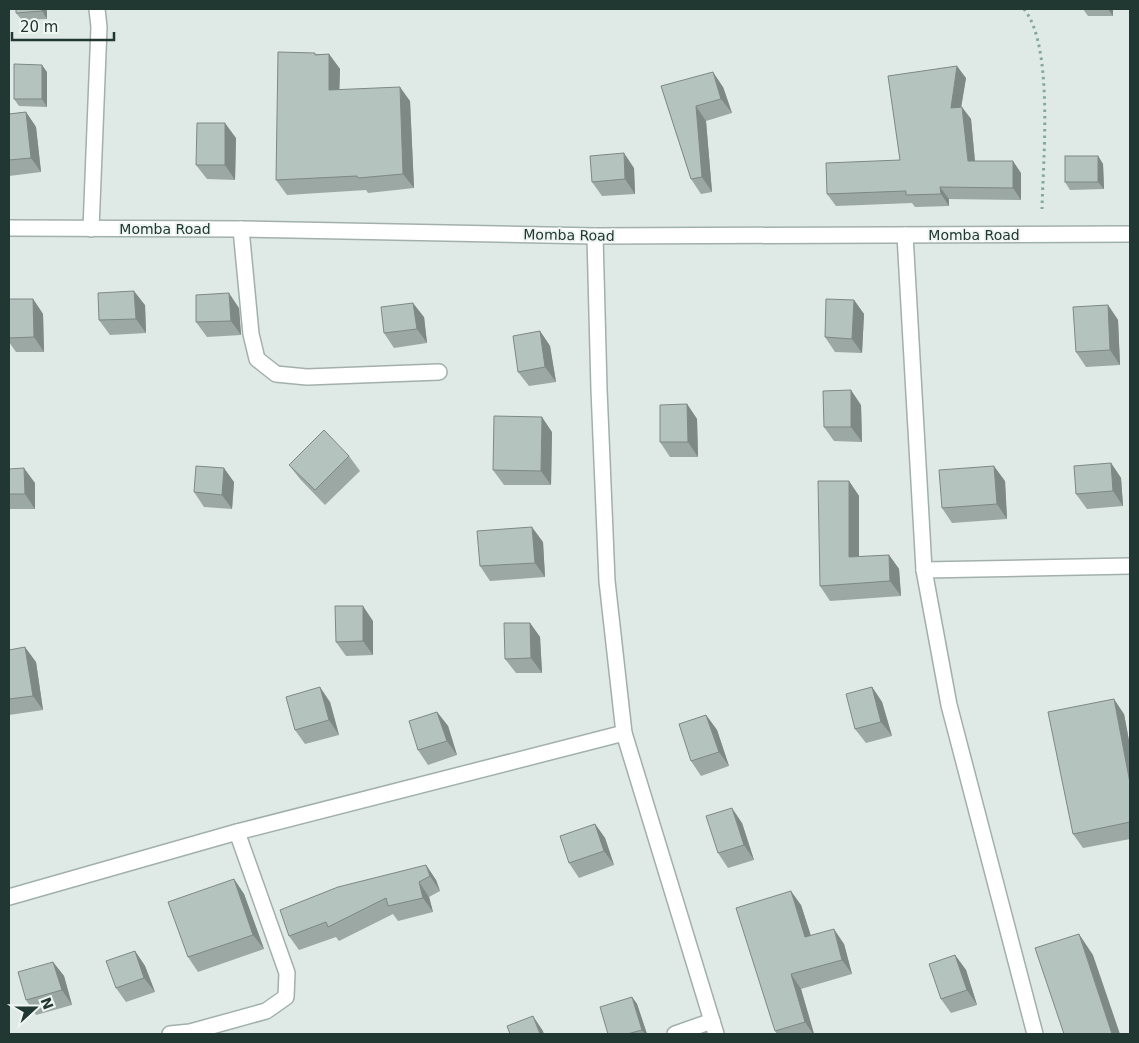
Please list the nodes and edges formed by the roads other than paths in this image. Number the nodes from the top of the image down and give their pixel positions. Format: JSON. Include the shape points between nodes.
{"nodes":[{"id":1,"x":97,"y":9,"type":"edge"},
{"id":2,"x":9,"y":228,"type":"edge"},
{"id":3,"x":91,"y":229,"type":"junction"},
{"id":4,"x":241,"y":229,"type":"junction"},
{"id":5,"x":1130,"y":234,"type":"edge"},
{"id":6,"x":905,"y":235,"type":"junction"},
{"id":7,"x":595,"y":236,"type":"junction"},
{"id":8,"x":439,"y":372,"type":"dead end"},
{"id":9,"x":1130,"y":566,"type":"edge"},
{"id":10,"x":924,"y":570,"type":"junction"},
{"id":11,"x":624,"y":733,"type":"junction"},
{"id":12,"x":237,"y":832,"type":"junction"},
{"id":13,"x":9,"y":897,"type":"edge"},
{"id":14,"x":714,"y":1028,"type":"edge"},
{"id":15,"x":170,"y":1034,"type":"edge"},
{"id":16,"x":675,"y":1034,"type":"edge"},
{"id":17,"x":1035,"y":1034,"type":"edge"}],
"edges":[{"from":1,"to":3,"type":"street"},
{"from":2,"to":3,"type":"street","name":"Momba Road"},
{"from":3,"to":4,"type":"street","name":"Momba Road"},
{"from":4,"to":7,"type":"street","name":"Momba Road"},
{"from":4,"to":8,"type":"street","via":[[251,334],[257,359],[276,374],[307,377]]},
{"from":5,"to":6,"type":"street","name":"Momba Road"},
{"from":6,"to":7,"type":"street","name":"Momba Road"},
{"from":6,"to":10,"type":"street"},
{"from":7,"to":11,"type":"street","via":[[607,581]]},
{"from":9,"to":10,"type":"street"},
{"from":10,"to":17,"type":"street","via":[[949,705]]},
{"from":11,"to":12,"type":"street"},
{"from":11,"to":14,"type":"street"},
{"from":12,"to":13,"type":"street"},
{"from":12,"to":15,"type":"street","via":[[287,973],[286,997],[266,1011],[190,1032]]},
{"from":14,"to":16,"type":"street"}]}
